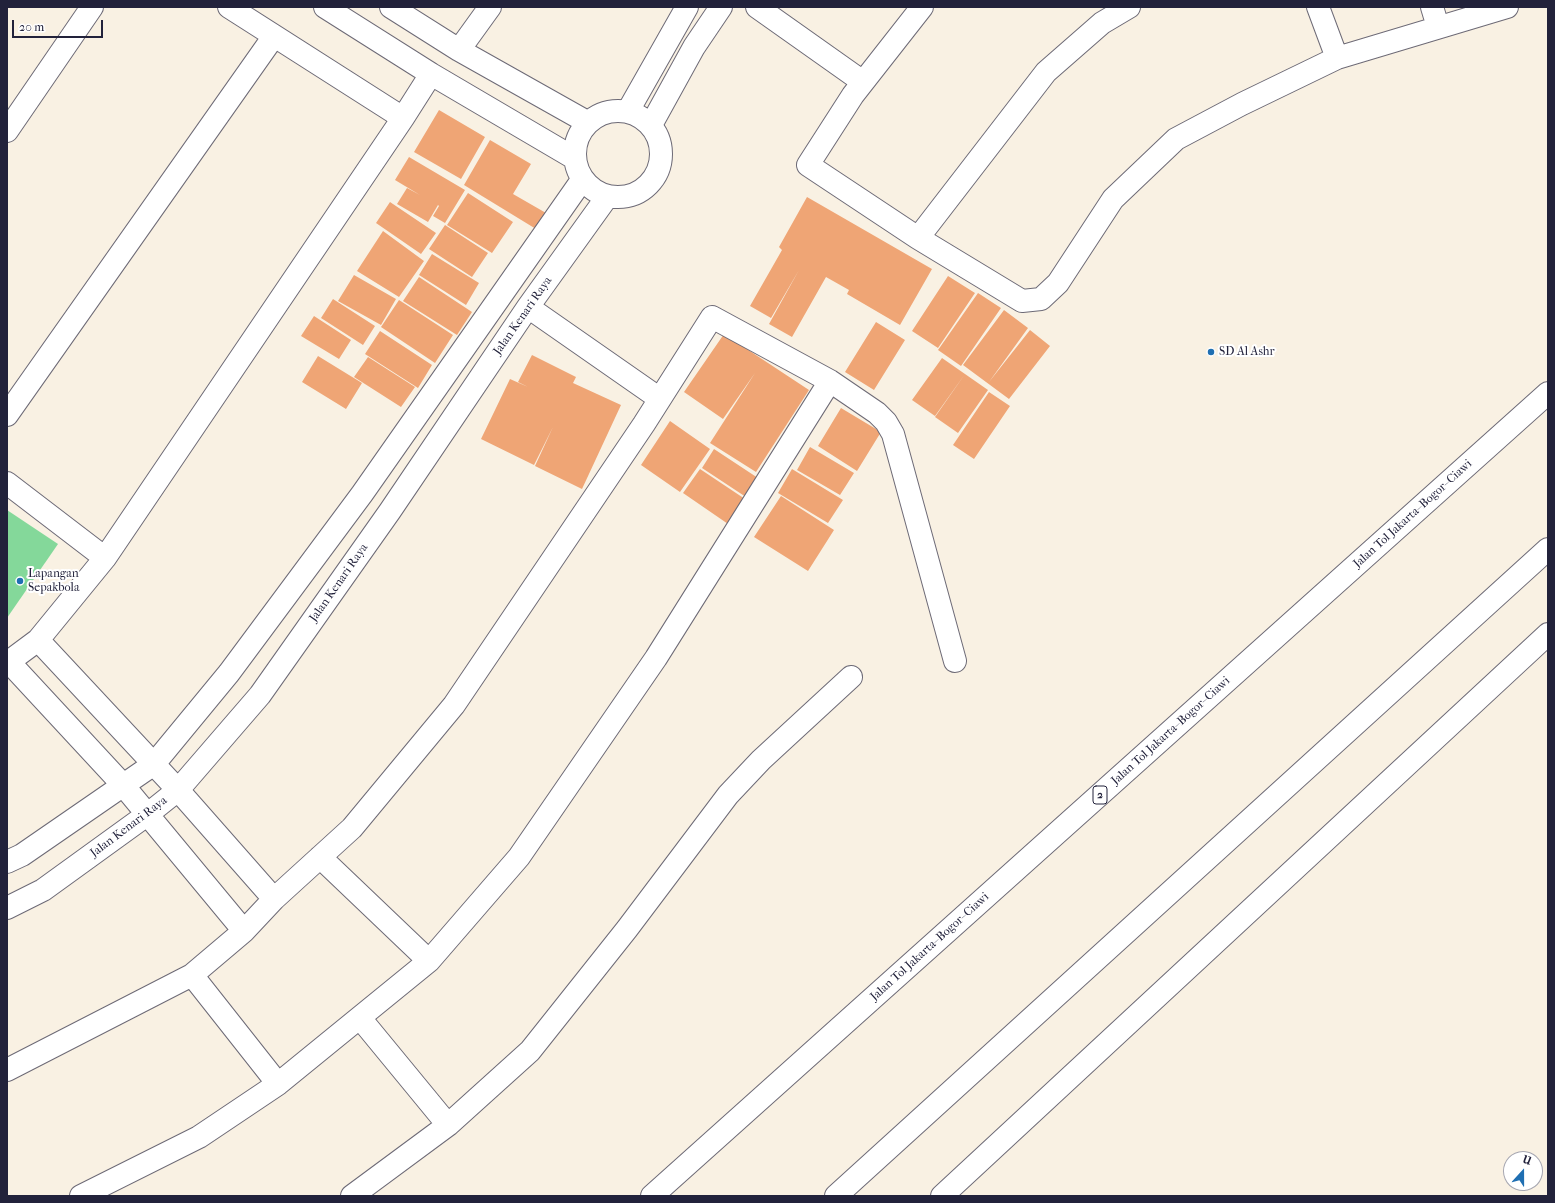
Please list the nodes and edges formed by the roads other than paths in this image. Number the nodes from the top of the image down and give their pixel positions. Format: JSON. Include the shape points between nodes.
{"nodes":[{"id":1,"x":92,"y":7,"type":"edge"},
{"id":2,"x":229,"y":7,"type":"edge"},
{"id":3,"x":325,"y":7,"type":"edge"},
{"id":4,"x":390,"y":7,"type":"edge"},
{"id":5,"x":490,"y":7,"type":"edge"},
{"id":6,"x":687,"y":7,"type":"edge"},
{"id":7,"x":721,"y":7,"type":"edge"},
{"id":8,"x":757,"y":7,"type":"edge"},
{"id":9,"x":922,"y":7,"type":"edge"},
{"id":10,"x":1129,"y":7,"type":"edge"},
{"id":11,"x":1318,"y":7,"type":"edge"},
{"id":12,"x":1432,"y":7,"type":"edge"},
{"id":13,"x":1507,"y":7,"type":"edge"},
{"id":14,"x":1438,"y":27,"type":"junction"},
{"id":15,"x":274,"y":36,"type":"junction"},
{"id":16,"x":459,"y":50,"type":"junction"},
{"id":17,"x":1337,"y":58,"type":"junction"},
{"id":18,"x":431,"y":74,"type":"junction"},
{"id":19,"x":863,"y":82,"type":"junction"},
{"id":20,"x":628,"y":111,"type":"junction"},
{"id":21,"x":403,"y":118,"type":"junction"},
{"id":22,"x":587,"y":122,"type":"junction"},
{"id":23,"x":651,"y":124,"type":"junction"},
{"id":24,"x":7,"y":131,"type":"edge"},
{"id":25,"x":574,"y":158,"type":"junction"},
{"id":26,"x":582,"y":180,"type":"junction"},
{"id":27,"x":607,"y":197,"type":"junction"},
{"id":28,"x":918,"y":238,"type":"junction"},
{"id":29,"x":528,"y":307,"type":"junction"},
{"id":30,"x":830,"y":381,"type":"junction"},
{"id":31,"x":1548,"y":393,"type":"edge"},
{"id":32,"x":660,"y":399,"type":"junction"},
{"id":33,"x":7,"y":415,"type":"edge"},
{"id":34,"x":7,"y":483,"type":"edge"},
{"id":35,"x":1548,"y":549,"type":"edge"},
{"id":36,"x":105,"y":558,"type":"junction"},
{"id":37,"x":1548,"y":634,"type":"edge"},
{"id":38,"x":38,"y":640,"type":"junction"},
{"id":39,"x":955,"y":661,"type":"dead end"},
{"id":40,"x":8,"y":663,"type":"edge"},
{"id":41,"x":851,"y":677,"type":"dead end"},
{"id":42,"x":154,"y":764,"type":"junction"},
{"id":43,"x":123,"y":785,"type":"junction"},
{"id":44,"x":178,"y":790,"type":"junction"},
{"id":45,"x":148,"y":814,"type":"junction"},
{"id":46,"x":320,"y":857,"type":"junction"},
{"id":47,"x":7,"y":862,"type":"edge"},
{"id":48,"x":274,"y":900,"type":"junction"},
{"id":49,"x":7,"y":908,"type":"edge"},
{"id":50,"x":244,"y":931,"type":"junction"},
{"id":51,"x":429,"y":961,"type":"junction"},
{"id":52,"x":192,"y":975,"type":"junction"},
{"id":53,"x":360,"y":1018,"type":"junction"},
{"id":54,"x":7,"y":1070,"type":"edge"},
{"id":55,"x":278,"y":1084,"type":"junction"},
{"id":56,"x":448,"y":1125,"type":"junction"},
{"id":57,"x":81,"y":1196,"type":"edge"},
{"id":58,"x":352,"y":1196,"type":"edge"},
{"id":59,"x":652,"y":1196,"type":"edge"},
{"id":60,"x":836,"y":1196,"type":"edge"},
{"id":61,"x":942,"y":1196,"type":"edge"}],
"edges":[{"from":1,"to":24,"type":"main road"},
{"from":2,"to":15,"type":"main road"},
{"from":3,"to":18,"type":"main road"},
{"from":4,"to":16,"type":"main road"},
{"from":5,"to":16,"type":"main road"},
{"from":6,"to":20,"type":"main road"},
{"from":7,"to":23,"type":"main road","via":[[694,47]]},
{"from":8,"to":19,"type":"main road"},
{"from":9,"to":19,"type":"main road"},
{"from":10,"to":28,"type":"main road","via":[[1102,23],[1046,72]]},
{"from":11,"to":17,"type":"main road"},
{"from":12,"to":14,"type":"main road"},
{"from":13,"to":14,"type":"main road"},
{"from":14,"to":17,"type":"main road"},
{"from":15,"to":21,"type":"main road"},
{"from":15,"to":33,"type":"main road"},
{"from":16,"to":22,"type":"main road"},
{"from":17,"to":28,"type":"main road","via":[[1176,139],[1113,199],[1058,282],[1041,299],[1022,301]]},
{"from":18,"to":21,"type":"main road"},
{"from":18,"to":25,"type":"main road"},
{"from":19,"to":28,"type":"main road","via":[[808,165]]},
{"from":20,"to":22,"type":"main road","via":[[606,112]]},
{"from":20,"to":23,"type":"main road"},
{"from":21,"to":36,"type":"main road"},
{"from":22,"to":25,"type":"main road","via":[[576,138]]},
{"from":23,"to":27,"type":"main road","via":[[662,150],[656,177],[635,195]]},
{"from":25,"to":26,"type":"main road"},
{"from":26,"to":27,"type":"main road","via":[[593,191]]},
{"from":26,"to":42,"type":"main road","via":[[362,494],[229,673]]},
{"from":27,"to":29,"type":"main road","name":"Jalan Kenari Raya"},
{"from":29,"to":32,"type":"main road"},
{"from":29,"to":44,"type":"main road","name":"Jalan Kenari Raya","via":[[390,511],[260,695]]},
{"from":30,"to":32,"type":"main road","via":[[712,317]]},
{"from":30,"to":39,"type":"main road","via":[[877,413],[893,434]]},
{"from":30,"to":51,"type":"main road","via":[[656,658],[519,857]]},
{"from":31,"to":59,"type":"main road","name":"Jalan Tol Jakarta–Bogor–Ciawi","number":"2"},
{"from":32,"to":46,"type":"main road","via":[[454,705],[352,828]]},
{"from":34,"to":36,"type":"main road"},
{"from":35,"to":60,"type":"main road"},
{"from":36,"to":38,"type":"main road"},
{"from":37,"to":61,"type":"main road"},
{"from":38,"to":40,"type":"main road"},
{"from":38,"to":42,"type":"main road"},
{"from":40,"to":43,"type":"main road"},
{"from":41,"to":56,"type":"main road","via":[[761,760],[728,795],[627,929],[530,1051]]},
{"from":42,"to":43,"type":"main road"},
{"from":42,"to":44,"type":"main road"},
{"from":43,"to":45,"type":"main road"},
{"from":43,"to":47,"type":"main road","via":[[22,855]]},
{"from":44,"to":45,"type":"main road","name":"Jalan Kenari Raya"},
{"from":44,"to":48,"type":"main road"},
{"from":45,"to":49,"type":"main road","name":"Jalan Kenari Raya","via":[[43,890]]},
{"from":45,"to":50,"type":"main road"},
{"from":46,"to":48,"type":"main road"},
{"from":46,"to":51,"type":"main road"},
{"from":48,"to":50,"type":"main road"},
{"from":50,"to":52,"type":"main road"},
{"from":51,"to":53,"type":"main road"},
{"from":52,"to":54,"type":"main road"},
{"from":52,"to":55,"type":"main road"},
{"from":53,"to":55,"type":"main road"},
{"from":53,"to":56,"type":"main road"},
{"from":55,"to":57,"type":"main road","via":[[199,1137]]},
{"from":56,"to":58,"type":"main road"}]}
